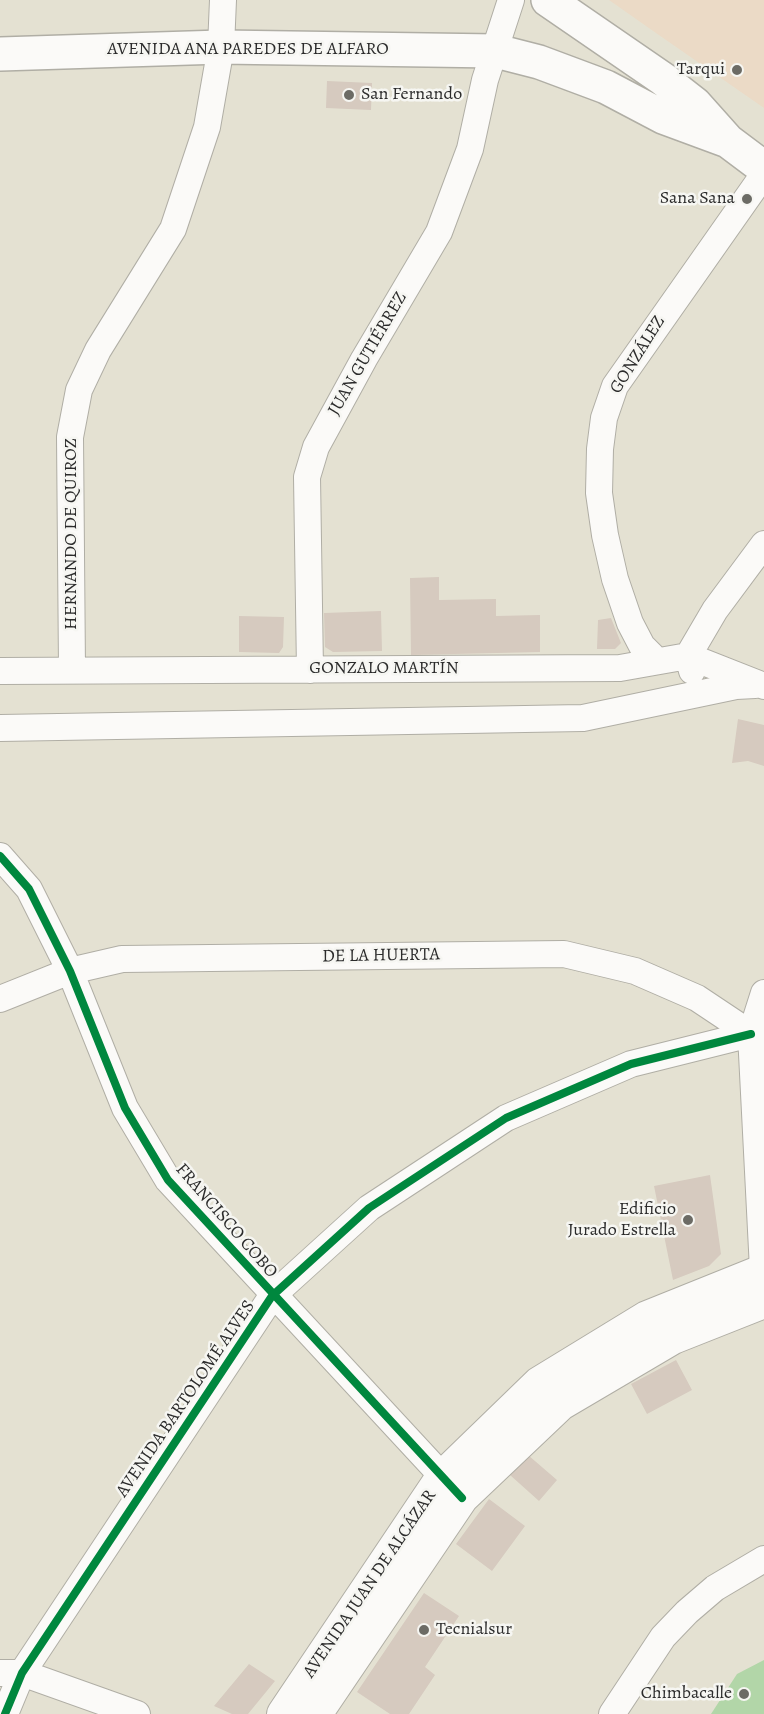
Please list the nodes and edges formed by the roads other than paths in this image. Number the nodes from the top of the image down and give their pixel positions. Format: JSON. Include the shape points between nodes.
{"nodes":[{"id":1,"x":223,"y":0,"type":"edge"},
{"id":2,"x":511,"y":0,"type":"edge"},
{"id":3,"x":548,"y":0,"type":"edge"},
{"id":4,"x":221,"y":47,"type":"junction"},
{"id":5,"x":496,"y":51,"type":"junction"},
{"id":6,"x":0,"y":54,"type":"edge"},
{"id":7,"x":728,"y":141,"type":"junction"},
{"id":8,"x":764,"y":168,"type":"edge"},
{"id":9,"x":764,"y":174,"type":"edge"},
{"id":10,"x":764,"y":544,"type":"edge"},
{"id":11,"x":688,"y":656,"type":"junction"},
{"id":12,"x":657,"y":661,"type":"junction"},
{"id":13,"x":72,"y":669,"type":"junction"},
{"id":14,"x":310,"y":670,"type":"junction"},
{"id":15,"x":0,"y":672,"type":"edge"},
{"id":16,"x":762,"y":685,"type":"edge"},
{"id":17,"x":713,"y":691,"type":"junction"},
{"id":18,"x":0,"y":728,"type":"edge"},
{"id":19,"x":0,"y":856,"type":"edge"},
{"id":20,"x":70,"y":971,"type":"junction"},
{"id":21,"x":764,"y":993,"type":"edge"},
{"id":22,"x":0,"y":999,"type":"edge"},
{"id":23,"x":751,"y":1034,"type":"junction"},
{"id":24,"x":763,"y":1277,"type":"edge"},
{"id":25,"x":272,"y":1296,"type":"junction"},
{"id":26,"x":764,"y":1302,"type":"edge"},
{"id":27,"x":452,"y":1488,"type":"junction"},
{"id":28,"x":764,"y":1559,"type":"edge"},
{"id":29,"x":11,"y":1673,"type":"edge"},
{"id":30,"x":5,"y":1714,"type":"edge"},
{"id":31,"x":137,"y":1714,"type":"edge"},
{"id":32,"x":283,"y":1714,"type":"edge"},
{"id":33,"x":316,"y":1714,"type":"edge"},
{"id":34,"x":612,"y":1714,"type":"edge"}],
"edges":[{"from":1,"to":4,"type":"street","name":"HERNANDO DE QUIROZ"},
{"from":2,"to":5,"type":"street","name":"JUAN GUTIÉRREZ"},
{"from":3,"to":7,"type":"main road","via":[[695,104]]},
{"from":4,"to":5,"type":"main road","name":"AVENIDA ANA PAREDES DE ALFARO"},
{"from":4,"to":6,"type":"main road","name":"AVENIDA ANA PAREDES DE ALFARO"},
{"from":4,"to":13,"type":"street","name":"HERNANDO DE QUIROZ","via":[[207,127],[172,229],[98,350],[79,390],[70,437]]},
{"from":5,"to":7,"type":"main road","name":"AVENIDA ANA PAREDES DE ALFARO","via":[[606,87],[663,117]]},
{"from":5,"to":14,"type":"street","name":"JUAN GUTIÉRREZ","via":[[485,80],[470,149],[440,232],[316,447],[307,477]]},
{"from":7,"to":8,"type":"main road"},
{"from":9,"to":12,"type":"street","name":"GONZÁLEZ","via":[[615,386],[604,418],[599,493],[605,535],[630,623],[642,646]]},
{"from":10,"to":11,"type":"street","via":[[715,610]]},
{"from":11,"to":12,"type":"street","name":"GONZALO MARTÍN"},
{"from":11,"to":16,"type":"street"},
{"from":11,"to":17,"type":"street","via":[[694,677]]},
{"from":12,"to":14,"type":"street","name":"GONZALO MARTÍN","via":[[621,668]]},
{"from":13,"to":14,"type":"street","name":"GONZALO MARTÍN"},
{"from":13,"to":15,"type":"street","name":"GONZALO MARTÍN"},
{"from":16,"to":17,"type":"street"},
{"from":17,"to":18,"type":"street","via":[[583,718]]},
{"from":19,"to":20,"type":"street","name":"FRANCISCO COBO","via":[[29,888]]},
{"from":20,"to":22,"type":"street","name":"DE LA HUERTA"},
{"from":20,"to":23,"type":"street","name":"DE LA HUERTA","via":[[122,959],[564,954],[646,975],[697,998]]},
{"from":20,"to":25,"type":"street","name":"FRANCISCO COBO","via":[[125,1108],[168,1180]]},
{"from":21,"to":23,"type":"street"},
{"from":23,"to":24,"type":"street"},
{"from":23,"to":25,"type":"street","name":"AVENIDA BARTOLOMÉ ALVES","via":[[631,1064],[506,1118],[369,1208]]},
{"from":24,"to":27,"type":"street","name":"AVENIDA JUAN DE ALCÁZAR","via":[[647,1317],[539,1383]]},
{"from":25,"to":27,"type":"street","name":"FRANCISCO COBO"},
{"from":25,"to":29,"type":"street","name":"AVENIDA BARTOLOMÉ ALVES"},
{"from":26,"to":27,"type":"street","name":"AVENIDA JUAN DE ALCÁZAR","via":[[673,1338],[561,1404]]},
{"from":27,"to":32,"type":"street","name":"AVENIDA JUAN DE ALCÁZAR"},
{"from":27,"to":33,"type":"street","name":"AVENIDA JUAN DE ALCÁZAR"},
{"from":28,"to":34,"type":"street","via":[[716,1588],[687,1612],[663,1637]]},
{"from":29,"to":30,"type":"street","name":"AVENIDA BARTOLOMÉ ALVES"},
{"from":29,"to":31,"type":"street"}]}
